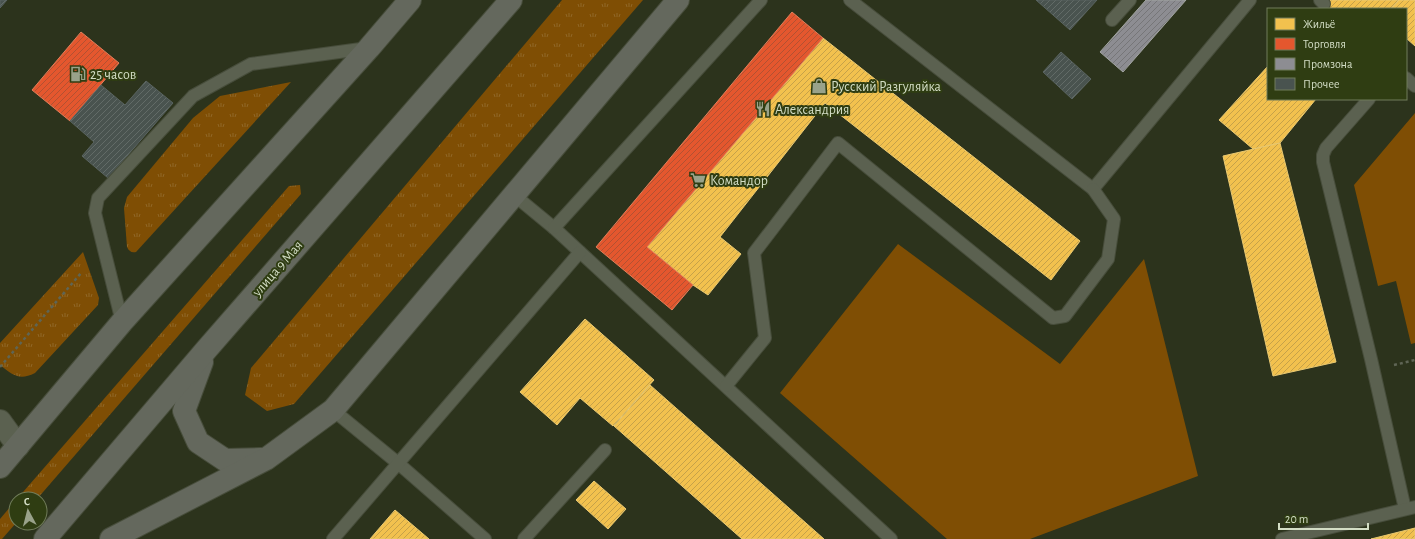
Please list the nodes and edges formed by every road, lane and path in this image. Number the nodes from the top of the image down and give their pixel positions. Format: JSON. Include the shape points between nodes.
{"nodes":[{"id":1,"x":410,"y":0,"type":"edge"},
{"id":2,"x":511,"y":0,"type":"edge"},
{"id":3,"x":678,"y":0,"type":"edge"},
{"id":4,"x":761,"y":0,"type":"edge"},
{"id":5,"x":850,"y":0,"type":"edge"},
{"id":6,"x":1130,"y":0,"type":"edge"},
{"id":7,"x":1250,"y":0,"type":"edge"},
{"id":8,"x":1112,"y":20,"type":"dead end"},
{"id":9,"x":369,"y":48,"type":"junction"},
{"id":10,"x":1407,"y":79,"type":"edge"},
{"id":11,"x":1415,"y":86,"type":"edge"},
{"id":12,"x":1368,"y":100,"type":"edge"},
{"id":13,"x":1093,"y":188,"type":"junction"},
{"id":14,"x":514,"y":195,"type":"junction"},
{"id":15,"x":554,"y":228,"type":"junction"},
{"id":16,"x":580,"y":252,"type":"junction"},
{"id":17,"x":82,"y":272,"type":"dead end"},
{"id":18,"x":122,"y":322,"type":"junction"},
{"id":19,"x":206,"y":350,"type":"junction"},
{"id":20,"x":0,"y":367,"type":"edge"},
{"id":21,"x":726,"y":386,"type":"junction"},
{"id":22,"x":333,"y":410,"type":"junction"},
{"id":23,"x":0,"y":421,"type":"edge"},
{"id":24,"x":18,"y":446,"type":"junction"},
{"id":25,"x":605,"y":450,"type":"dead end"},
{"id":26,"x":266,"y":459,"type":"junction"},
{"id":27,"x":399,"y":464,"type":"junction"},
{"id":28,"x":0,"y":466,"type":"edge"},
{"id":29,"x":1410,"y":508,"type":"edge"},
{"id":30,"x":45,"y":539,"type":"edge"},
{"id":31,"x":111,"y":539,"type":"edge"},
{"id":32,"x":333,"y":539,"type":"edge"},
{"id":33,"x":485,"y":539,"type":"edge"},
{"id":34,"x":524,"y":539,"type":"edge"},
{"id":35,"x":891,"y":539,"type":"edge"},
{"id":36,"x":1282,"y":539,"type":"edge"}],
"edges":[{"from":1,"to":9,"type":"main road"},
{"from":2,"to":19,"type":"main road","name":"улица 9 Мая"},
{"from":3,"to":14,"type":"main road"},
{"from":4,"to":15,"type":"lane"},
{"from":5,"to":13,"type":"lane"},
{"from":6,"to":8,"type":"lane"},
{"from":7,"to":13,"type":"lane"},
{"from":9,"to":18,"type":"main road"},
{"from":9,"to":18,"type":"lane","via":[[250,64],[193,96],[98,198],[95,214]]},
{"from":10,"to":11,"type":"lane"},
{"from":12,"to":29,"type":"lane","via":[[1326,148],[1323,162]]},
{"from":13,"to":21,"type":"lane","via":[[1114,219],[1108,259],[1065,316],[1053,318],[838,143],[754,253],[765,338]]},
{"from":14,"to":15,"type":"lane"},
{"from":14,"to":22,"type":"main road"},
{"from":15,"to":16,"type":"lane"},
{"from":16,"to":21,"type":"lane"},
{"from":16,"to":27,"type":"lane"},
{"from":17,"to":20,"type":"path"},
{"from":18,"to":24,"type":"main road"},
{"from":19,"to":26,"type":"main road","via":[[184,411],[198,442],[225,460]]},
{"from":19,"to":30,"type":"main road","name":"улица 9 Мая"},
{"from":21,"to":35,"type":"lane"},
{"from":22,"to":26,"type":"main road"},
{"from":22,"to":27,"type":"lane"},
{"from":23,"to":24,"type":"street"},
{"from":24,"to":28,"type":"main road"},
{"from":25,"to":34,"type":"lane"},
{"from":26,"to":31,"type":"main road"},
{"from":27,"to":32,"type":"lane"},
{"from":27,"to":33,"type":"lane"},
{"from":29,"to":36,"type":"lane"}]}
